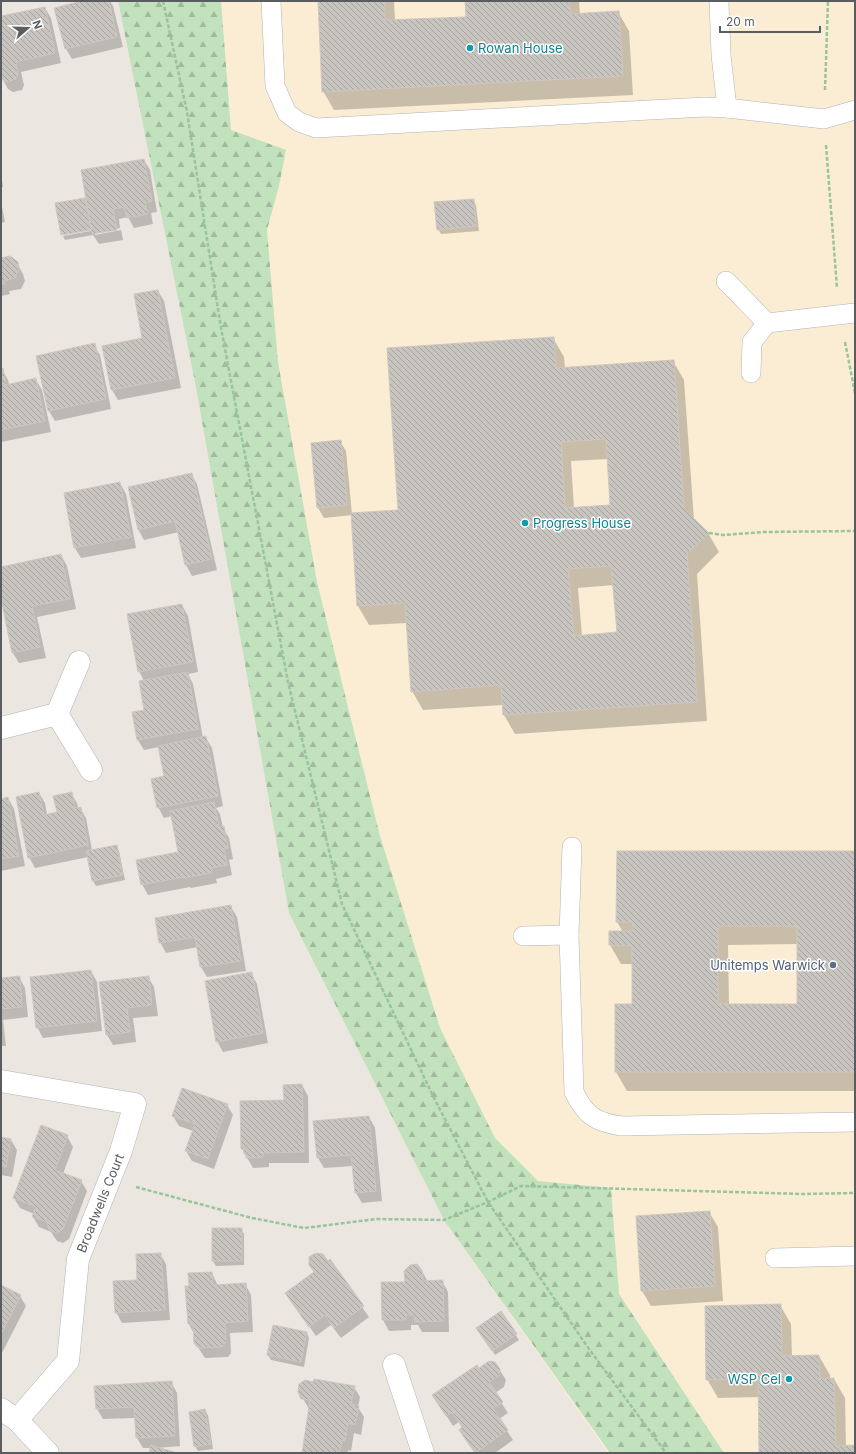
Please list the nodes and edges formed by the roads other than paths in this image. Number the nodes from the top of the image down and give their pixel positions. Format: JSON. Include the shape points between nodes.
{"nodes":[{"id":1,"x":271,"y":1,"type":"edge"},
{"id":2,"x":719,"y":1,"type":"edge"},
{"id":3,"x":727,"y":108,"type":"junction"},
{"id":4,"x":855,"y":110,"type":"edge"},
{"id":5,"x":726,"y":281,"type":"dead end"},
{"id":6,"x":847,"y":315,"type":"edge"},
{"id":7,"x":767,"y":324,"type":"junction"},
{"id":8,"x":751,"y":373,"type":"dead end"},
{"id":9,"x":79,"y":662,"type":"dead end"},
{"id":10,"x":57,"y":714,"type":"junction"},
{"id":11,"x":1,"y":728,"type":"edge"},
{"id":12,"x":91,"y":770,"type":"dead end"},
{"id":13,"x":572,"y":847,"type":"dead end"},
{"id":14,"x":569,"y":935,"type":"junction"},
{"id":15,"x":523,"y":936,"type":"dead end"},
{"id":16,"x":1,"y":1081,"type":"edge"},
{"id":17,"x":855,"y":1122,"type":"edge"},
{"id":18,"x":855,"y":1256,"type":"edge"},
{"id":19,"x":775,"y":1258,"type":"dead end"},
{"id":20,"x":394,"y":1365,"type":"dead end"},
{"id":21,"x":9,"y":1414,"type":"edge"},
{"id":22,"x":48,"y":1453,"type":"edge"},
{"id":23,"x":423,"y":1453,"type":"edge"}],
"edges":[{"from":1,"to":3,"type":"lane","via":[[275,86],[287,112],[299,122],[316,128],[705,107]]},
{"from":2,"to":3,"type":"lane","via":[[721,55]]},
{"from":3,"to":4,"type":"lane","via":[[824,119]]},
{"from":5,"to":7,"type":"lane"},
{"from":6,"to":7,"type":"lane"},
{"from":7,"to":8,"type":"lane","via":[[752,342]]},
{"from":9,"to":10,"type":"street"},
{"from":10,"to":11,"type":"street"},
{"from":10,"to":12,"type":"street"},
{"from":13,"to":14,"type":"lane"},
{"from":14,"to":15,"type":"lane"},
{"from":14,"to":17,"type":"lane","via":[[574,1092],[581,1106],[597,1120],[621,1126]]},
{"from":16,"to":21,"type":"street","name":"Broadwells Court","via":[[135,1104],[121,1151],[78,1259],[68,1361]]},
{"from":18,"to":19,"type":"lane"},
{"from":20,"to":23,"type":"street"},
{"from":21,"to":22,"type":"street"}]}
